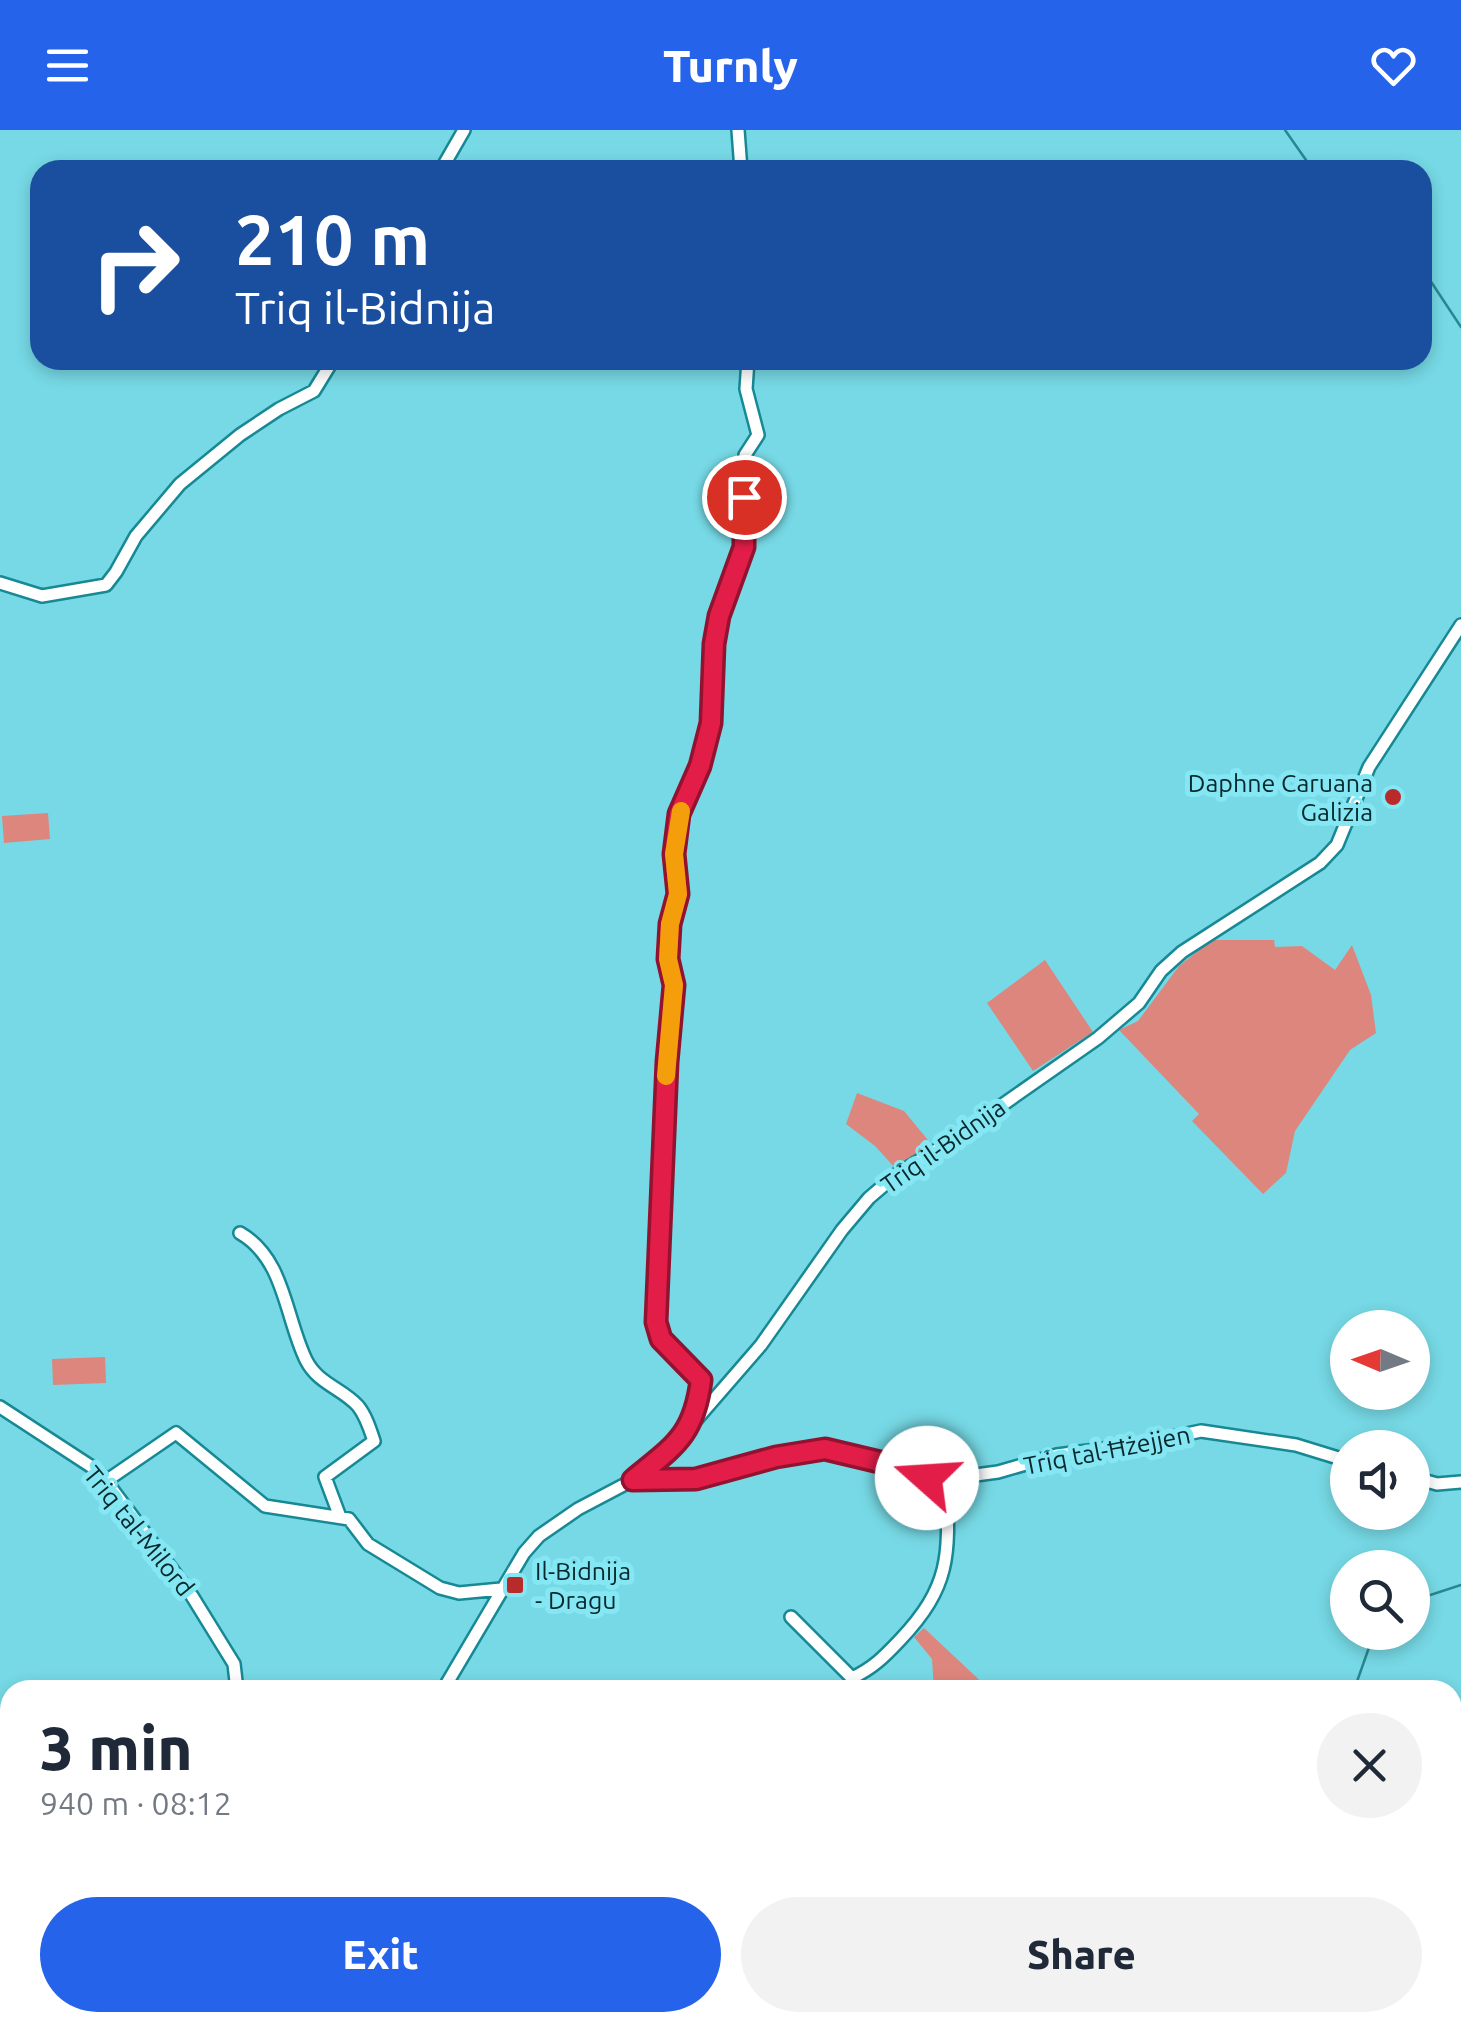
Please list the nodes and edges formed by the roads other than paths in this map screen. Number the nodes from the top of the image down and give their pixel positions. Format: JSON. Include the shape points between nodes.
{"nodes":[{"id":1,"x":464,"y":130,"type":"edge"},
{"id":2,"x":738,"y":130,"type":"edge"},
{"id":3,"x":448,"y":160,"type":"edge"},
{"id":4,"x":740,"y":160,"type":"edge"},
{"id":5,"x":327,"y":370,"type":"edge"},
{"id":6,"x":747,"y":370,"type":"edge"},
{"id":7,"x":0,"y":583,"type":"edge"},
{"id":8,"x":1461,"y":625,"type":"edge"},
{"id":9,"x":240,"y":1233,"type":"dead end"},
{"id":10,"x":0,"y":1406,"type":"edge"},
{"id":11,"x":691,"y":1426,"type":"junction"},
{"id":12,"x":1330,"y":1455,"type":"edge"},
{"id":13,"x":946,"y":1479,"type":"junction"},
{"id":14,"x":633,"y":1480,"type":"junction"},
{"id":15,"x":106,"y":1481,"type":"junction"},
{"id":16,"x":1430,"y":1482,"type":"edge"},
{"id":17,"x":1461,"y":1482,"type":"edge"},
{"id":18,"x":340,"y":1517,"type":"junction"},
{"id":19,"x":502,"y":1589,"type":"junction"},
{"id":20,"x":791,"y":1617,"type":"dead end"},
{"id":21,"x":236,"y":1680,"type":"edge"},
{"id":22,"x":449,"y":1680,"type":"edge"}],
"edges":[{"from":1,"to":3,"type":"street"},
{"from":2,"to":4,"type":"street"},
{"from":5,"to":7,"type":"street","via":[[314,391],[240,435],[180,484],[106,585],[42,596]]},
{"from":6,"to":11,"type":"street","via":[[758,434],[745,455],[744,547],[719,616],[708,738],[679,814],[678,894],[668,959],[674,985],[656,1322],[661,1339],[701,1380]]},
{"from":8,"to":11,"type":"street","name":"Triq il-Bidnija","via":[[1370,768],[1337,845],[1320,863],[1182,952],[1140,1003],[1098,1038],[869,1198],[761,1345]]},
{"from":9,"to":18,"type":"street","via":[[258,1243],[276,1273],[308,1365],[356,1404],[369,1424],[374,1441],[326,1477]]},
{"from":10,"to":15,"type":"street","name":"Triq tal-Milord"},
{"from":11,"to":14,"type":"street","name":"Triq il-Bidnija"},
{"from":12,"to":13,"type":"street","name":"Triq tal-Ħżejjen","via":[[1201,1431]]},
{"from":13,"to":14,"type":"street","name":"Triq tal-Ħżejjen","via":[[825,1449],[696,1479]]},
{"from":13,"to":20,"type":"street","via":[[948,1542],[940,1582],[924,1614],[878,1666],[852,1678]]},
{"from":14,"to":19,"type":"street","name":"Triq il-Bidnija","via":[[538,1536]]},
{"from":15,"to":18,"type":"street","via":[[176,1433],[265,1506]]},
{"from":15,"to":21,"type":"street","name":"Triq tal-Milord","via":[[192,1596],[234,1664]]},
{"from":16,"to":17,"type":"street"},
{"from":18,"to":19,"type":"street","via":[[368,1544],[440,1588]]},
{"from":19,"to":22,"type":"street","name":"Triq il-Bidnija"}]}
